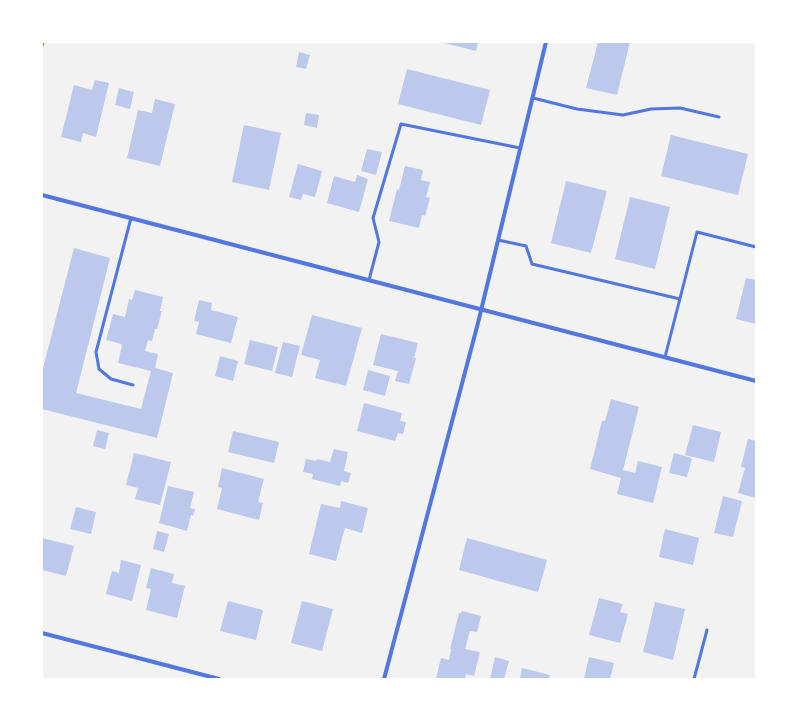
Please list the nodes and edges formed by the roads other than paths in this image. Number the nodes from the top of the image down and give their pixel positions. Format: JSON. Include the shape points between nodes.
{"nodes":[{"id":1,"x":43,"y":42,"type":"edge"},
{"id":2,"x":546,"y":42,"type":"edge"},
{"id":3,"x":42,"y":46,"type":"edge"},
{"id":4,"x":533,"y":98,"type":"junction"},
{"id":5,"x":719,"y":117,"type":"dead end"},
{"id":6,"x":520,"y":148,"type":"junction"},
{"id":7,"x":42,"y":195,"type":"edge"},
{"id":8,"x":131,"y":218,"type":"junction"},
{"id":9,"x":498,"y":240,"type":"junction"},
{"id":10,"x":756,"y":247,"type":"edge"},
{"id":11,"x":369,"y":280,"type":"junction"},
{"id":12,"x":680,"y":299,"type":"junction"},
{"id":13,"x":481,"y":309,"type":"junction"},
{"id":14,"x":665,"y":357,"type":"junction"},
{"id":15,"x":756,"y":381,"type":"edge"},
{"id":16,"x":133,"y":385,"type":"dead end"},
{"id":17,"x":706,"y":630,"type":"dead end"},
{"id":18,"x":42,"y":633,"type":"edge"},
{"id":19,"x":219,"y":679,"type":"edge"},
{"id":20,"x":384,"y":679,"type":"edge"},
{"id":21,"x":694,"y":679,"type":"edge"}],
"edges":[{"from":1,"to":3,"type":"lane"},
{"from":2,"to":4,"type":"street"},
{"from":4,"to":5,"type":"lane","via":[[577,109],[623,115],[651,109],[680,108]]},
{"from":4,"to":6,"type":"street"},
{"from":6,"to":9,"type":"street"},
{"from":6,"to":11,"type":"lane","via":[[402,124],[373,218],[379,242]]},
{"from":7,"to":8,"type":"street"},
{"from":8,"to":11,"type":"street"},
{"from":8,"to":16,"type":"lane","via":[[96,352],[99,369],[111,378]]},
{"from":9,"to":12,"type":"lane","via":[[526,246],[532,264]]},
{"from":9,"to":13,"type":"street"},
{"from":10,"to":12,"type":"lane","via":[[697,232]]},
{"from":11,"to":13,"type":"street"},
{"from":12,"to":14,"type":"lane"},
{"from":13,"to":14,"type":"street"},
{"from":13,"to":20,"type":"street"},
{"from":14,"to":15,"type":"street"},
{"from":17,"to":21,"type":"lane"},
{"from":18,"to":19,"type":"street"}]}
